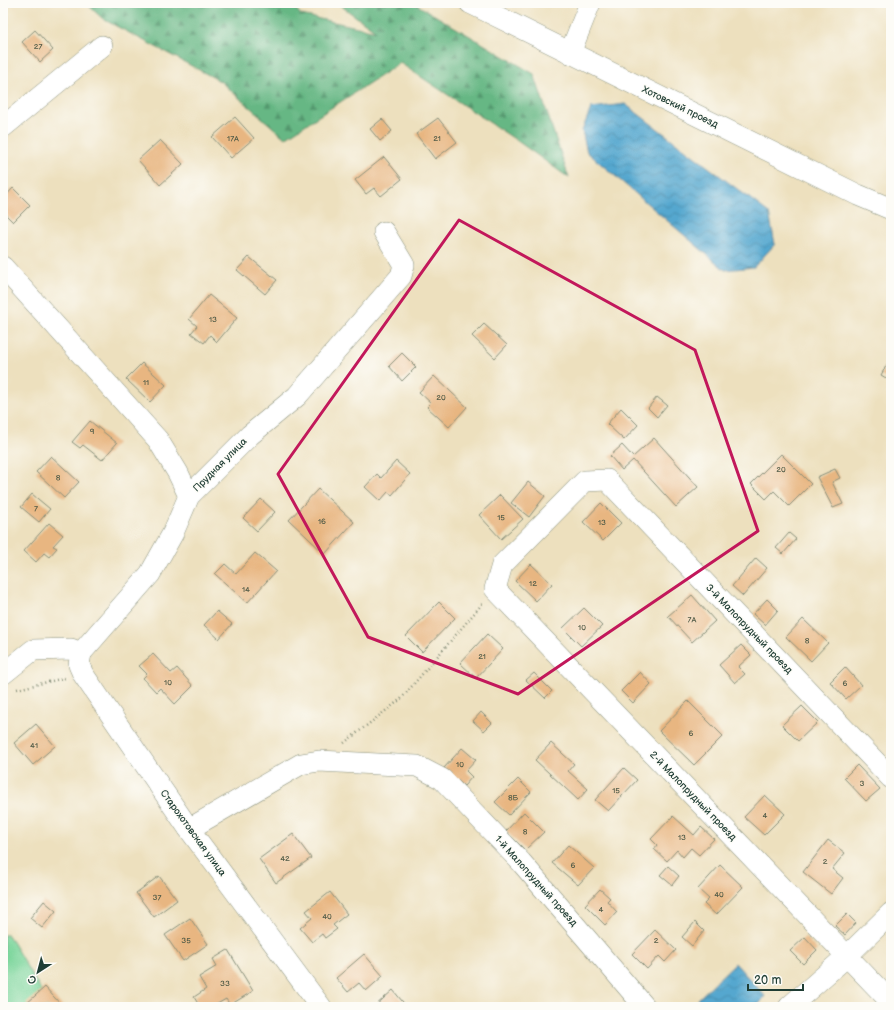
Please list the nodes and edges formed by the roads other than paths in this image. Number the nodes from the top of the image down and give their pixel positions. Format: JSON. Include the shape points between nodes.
{"nodes":[{"id":1,"x":470,"y":3,"type":"edge"},
{"id":2,"x":590,"y":3,"type":"edge"},
{"id":3,"x":102,"y":46,"type":"dead end"},
{"id":4,"x":570,"y":52,"type":"junction"},
{"id":5,"x":3,"y":127,"type":"edge"},
{"id":6,"x":891,"y":209,"type":"edge"},
{"id":7,"x":384,"y":232,"type":"dead end"},
{"id":8,"x":3,"y":268,"type":"edge"},
{"id":9,"x":607,"y":480,"type":"joint"},
{"id":10,"x":189,"y":496,"type":"junction"},
{"id":11,"x":81,"y":652,"type":"junction"},
{"id":12,"x":7,"y":682,"type":"edge"},
{"id":13,"x":891,"y":778,"type":"edge"},
{"id":14,"x":189,"y":829,"type":"junction"},
{"id":15,"x":891,"y":913,"type":"edge"},
{"id":16,"x":847,"y":956,"type":"junction"},
{"id":17,"x":891,"y":1002,"type":"edge"},
{"id":18,"x":321,"y":1007,"type":"edge"},
{"id":19,"x":645,"y":1007,"type":"edge"},
{"id":20,"x":789,"y":1007,"type":"edge"}],
"edges":[{"from":1,"to":4,"type":"street","name":"Хотовский проезд"},
{"from":2,"to":4,"type":"street"},
{"from":3,"to":5,"type":"street"},
{"from":4,"to":6,"type":"street","name":"Хотовский проезд"},
{"from":7,"to":10,"type":"street","name":"Прудная улица","via":[[404,265],[401,276],[297,396],[250,435]]},
{"from":8,"to":10,"type":"street","via":[[158,440]]},
{"from":9,"to":13,"type":"street","name":"3-й Малопрудный проезд"},
{"from":9,"to":16,"type":"street","name":"2-й Малопрудный проезд","via":[[585,481],[502,565],[495,589]]},
{"from":10,"to":11,"type":"street","name":"Прудная улица","via":[[150,574]]},
{"from":11,"to":12,"type":"street","via":[[70,649],[33,650]]},
{"from":11,"to":14,"type":"street","name":"Старохотовская улица","via":[[79,665],[83,674]]},
{"from":14,"to":18,"type":"street","name":"Старохотовская улица"},
{"from":14,"to":19,"type":"street","name":"1-й Малопрудный проезд","via":[[301,764],[319,761],[417,766],[442,779],[521,862]]},
{"from":15,"to":16,"type":"street"},
{"from":16,"to":17,"type":"street","name":"2-й Малопрудный проезд"},
{"from":16,"to":20,"type":"street"}]}
